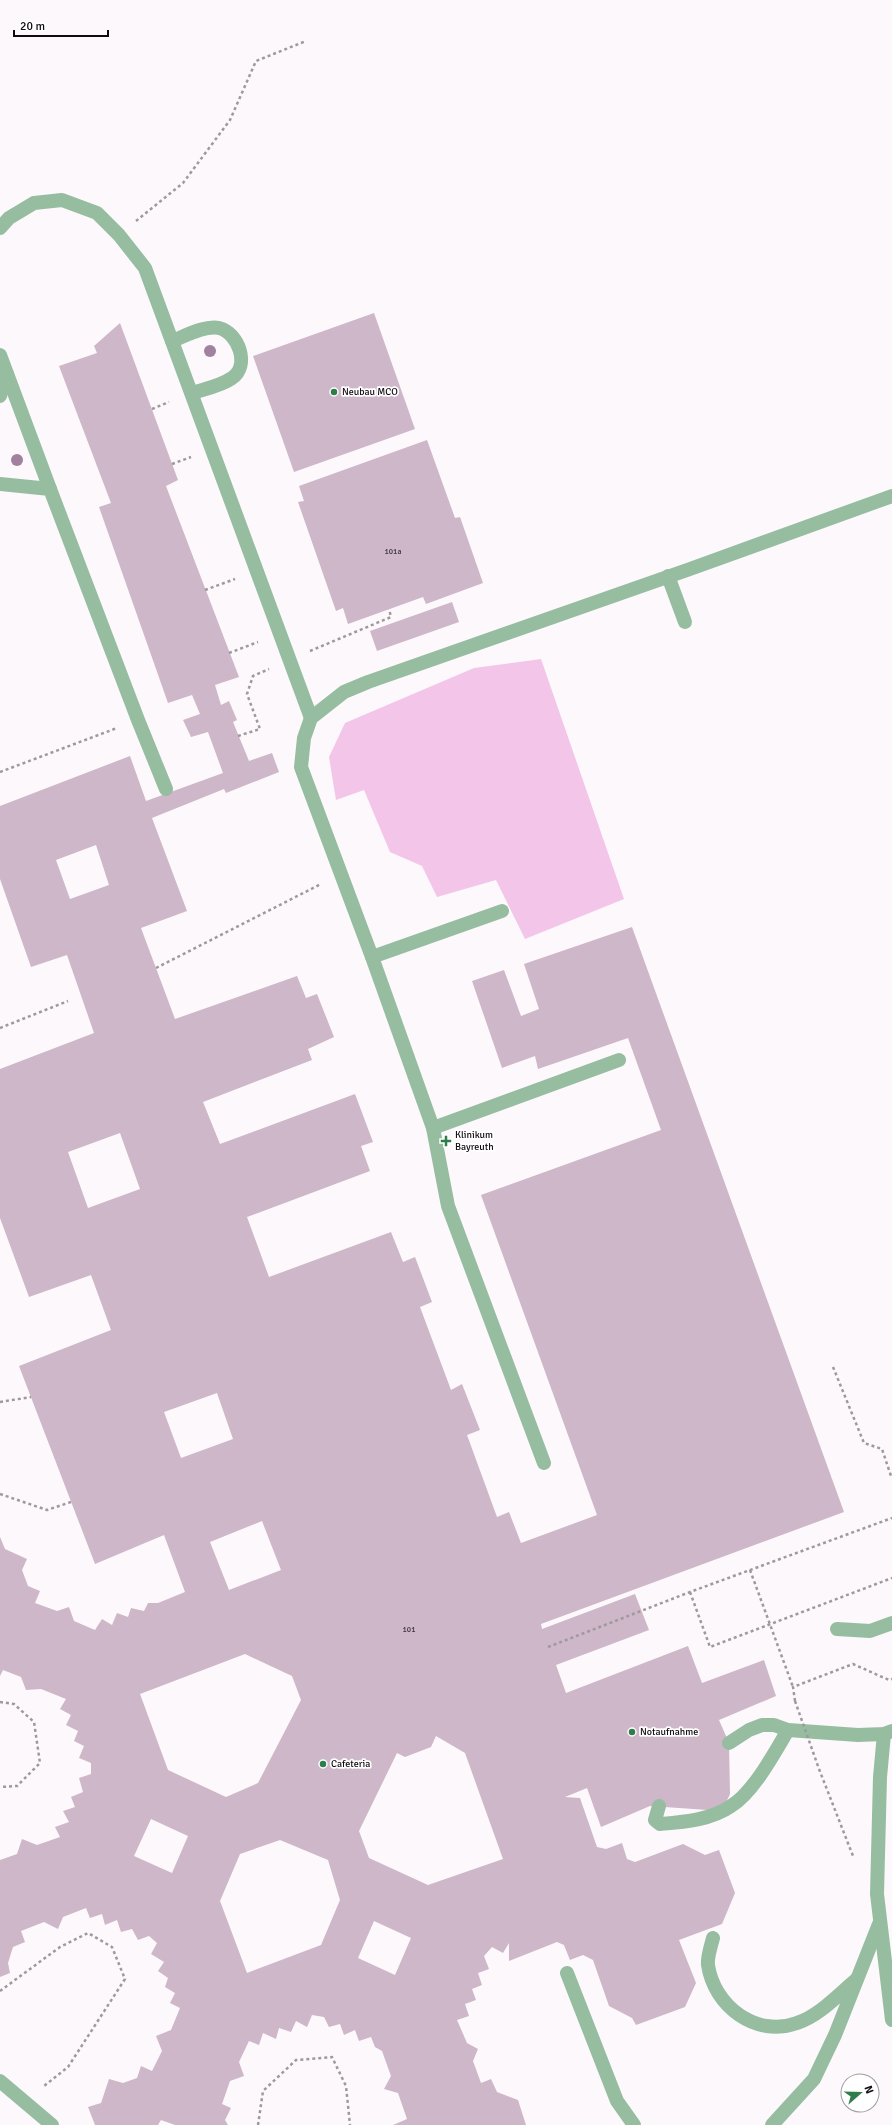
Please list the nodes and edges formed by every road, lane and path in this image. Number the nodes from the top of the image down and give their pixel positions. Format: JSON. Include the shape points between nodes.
{"nodes":[{"id":1,"x":306,"y":41,"type":"dead end"},
{"id":2,"x":0,"y":228,"type":"edge"},
{"id":3,"x":119,"y":235,"type":"junction"},
{"id":4,"x":172,"y":340,"type":"junction"},
{"id":5,"x":0,"y":355,"type":"edge"},
{"id":6,"x":7,"y":374,"type":"junction"},
{"id":7,"x":192,"y":393,"type":"junction"},
{"id":8,"x":0,"y":396,"type":"edge"},
{"id":9,"x":0,"y":484,"type":"edge"},
{"id":10,"x":50,"y":489,"type":"junction"},
{"id":11,"x":892,"y":496,"type":"edge"},
{"id":12,"x":256,"y":571,"type":"junction"},
{"id":13,"x":668,"y":576,"type":"junction"},
{"id":14,"x":205,"y":590,"type":"dead end"},
{"id":15,"x":685,"y":622,"type":"dead end"},
{"id":16,"x":279,"y":634,"type":"junction"},
{"id":17,"x":229,"y":653,"type":"dead end"},
{"id":18,"x":311,"y":718,"type":"junction"},
{"id":19,"x":138,"y":720,"type":"junction"},
{"id":20,"x":0,"y":772,"type":"edge"},
{"id":21,"x":166,"y":789,"type":"dead end"},
{"id":22,"x":341,"y":874,"type":"junction"},
{"id":23,"x":502,"y":911,"type":"dead end"},
{"id":24,"x":372,"y":957,"type":"junction"},
{"id":25,"x":156,"y":968,"type":"dead end"},
{"id":26,"x":68,"y":1001,"type":"dead end"},
{"id":27,"x":0,"y":1028,"type":"edge"},
{"id":28,"x":619,"y":1060,"type":"dead end"},
{"id":29,"x":433,"y":1128,"type":"junction"},
{"id":30,"x":833,"y":1367,"type":"dead end"},
{"id":31,"x":31,"y":1397,"type":"dead end"},
{"id":32,"x":0,"y":1402,"type":"edge"},
{"id":33,"x":544,"y":1463,"type":"dead end"},
{"id":34,"x":892,"y":1477,"type":"edge"},
{"id":35,"x":0,"y":1494,"type":"edge"},
{"id":36,"x":71,"y":1502,"type":"dead end"},
{"id":37,"x":892,"y":1518,"type":"edge"},
{"id":38,"x":750,"y":1570,"type":"junction"},
{"id":39,"x":892,"y":1578,"type":"edge"},
{"id":40,"x":690,"y":1592,"type":"junction"},
{"id":41,"x":892,"y":1623,"type":"edge"},
{"id":42,"x":770,"y":1625,"type":"junction"},
{"id":43,"x":837,"y":1629,"type":"dead end"},
{"id":44,"x":548,"y":1647,"type":"dead end"},
{"id":45,"x":892,"y":1678,"type":"edge"},
{"id":46,"x":793,"y":1687,"type":"junction"},
{"id":47,"x":0,"y":1702,"type":"edge"},
{"id":48,"x":788,"y":1730,"type":"junction"},
{"id":49,"x":888,"y":1733,"type":"edge"},
{"id":50,"x":729,"y":1743,"type":"dead end"},
{"id":51,"x":0,"y":1787,"type":"edge"},
{"id":52,"x":658,"y":1806,"type":"dead end"},
{"id":53,"x":855,"y":1860,"type":"dead end"},
{"id":54,"x":880,"y":1921,"type":"junction"},
{"id":55,"x":713,"y":1938,"type":"dead end"},
{"id":56,"x":567,"y":1973,"type":"dead end"},
{"id":57,"x":856,"y":1980,"type":"junction"},
{"id":58,"x":0,"y":1991,"type":"edge"},
{"id":59,"x":890,"y":1999,"type":"edge"},
{"id":60,"x":892,"y":2020,"type":"edge"},
{"id":61,"x":0,"y":2080,"type":"edge"},
{"id":62,"x":24,"y":2101,"type":"junction"},
{"id":63,"x":52,"y":2125,"type":"edge"},
{"id":64,"x":258,"y":2125,"type":"edge"},
{"id":65,"x":350,"y":2125,"type":"edge"},
{"id":66,"x":634,"y":2125,"type":"edge"},
{"id":67,"x":772,"y":2125,"type":"edge"}],
"edges":[{"from":1,"to":3,"type":"path","via":[[256,61],[230,120],[183,183]]},
{"from":2,"to":3,"type":"lane","via":[[8,218],[34,203],[62,200],[97,213]]},
{"from":3,"to":4,"type":"lane","via":[[145,268]]},
{"from":4,"to":7,"type":"lane"},
{"from":4,"to":7,"type":"lane","via":[[210,328],[220,328],[228,332],[236,342],[241,356],[239,371],[233,378]]},
{"from":5,"to":6,"type":"lane"},
{"from":6,"to":8,"type":"lane"},
{"from":6,"to":10,"type":"lane"},
{"from":7,"to":12,"type":"lane"},
{"from":9,"to":10,"type":"lane"},
{"from":10,"to":19,"type":"lane"},
{"from":11,"to":13,"type":"lane"},
{"from":12,"to":14,"type":"path"},
{"from":12,"to":16,"type":"lane"},
{"from":13,"to":15,"type":"lane"},
{"from":13,"to":18,"type":"lane","via":[[368,682],[344,692]]},
{"from":16,"to":17,"type":"path"},
{"from":16,"to":18,"type":"lane"},
{"from":18,"to":22,"type":"lane","via":[[304,738],[301,767]]},
{"from":19,"to":20,"type":"path"},
{"from":19,"to":21,"type":"lane"},
{"from":22,"to":24,"type":"lane"},
{"from":22,"to":25,"type":"path"},
{"from":23,"to":24,"type":"lane"},
{"from":24,"to":29,"type":"lane"},
{"from":26,"to":27,"type":"path"},
{"from":28,"to":29,"type":"lane"},
{"from":29,"to":33,"type":"lane","via":[[448,1206]]},
{"from":30,"to":34,"type":"path","via":[[864,1443],[882,1449]]},
{"from":31,"to":32,"type":"path"},
{"from":35,"to":36,"type":"path","via":[[47,1510]]},
{"from":37,"to":38,"type":"path"},
{"from":38,"to":40,"type":"path"},
{"from":38,"to":42,"type":"path"},
{"from":39,"to":42,"type":"path"},
{"from":40,"to":42,"type":"path","via":[[710,1647]]},
{"from":40,"to":44,"type":"path"},
{"from":41,"to":43,"type":"lane","via":[[870,1631]]},
{"from":42,"to":46,"type":"path"},
{"from":45,"to":46,"type":"path","via":[[889,1680],[853,1664]]},
{"from":46,"to":53,"type":"path","bridge":true,"via":[[819,1769]]},
{"from":47,"to":51,"type":"path","via":[[14,1704],[34,1722],[40,1763],[17,1786]]},
{"from":48,"to":49,"type":"lane","via":[[858,1735]]},
{"from":48,"to":50,"type":"lane","via":[[774,1725],[762,1725]]},
{"from":48,"to":52,"type":"lane","via":[[764,1769],[732,1806],[714,1815],[695,1820],[660,1824],[655,1820]]},
{"from":49,"to":54,"type":"lane","via":[[880,1777],[877,1894]]},
{"from":54,"to":57,"type":"lane"},
{"from":54,"to":59,"type":"lane"},
{"from":55,"to":57,"type":"lane","via":[[708,1964],[715,1990],[729,2007],[744,2019],[767,2028],[798,2023],[818,2012]]},
{"from":56,"to":66,"type":"lane","via":[[617,2101]]},
{"from":57,"to":67,"type":"lane","via":[[835,2035],[814,2078]]},
{"from":58,"to":62,"type":"path","via":[[60,1947],[88,1933],[112,1947],[125,1979],[68,2067]]},
{"from":59,"to":60,"type":"lane"},
{"from":61,"to":62,"type":"lane"},
{"from":62,"to":63,"type":"lane"},
{"from":64,"to":65,"type":"path","via":[[263,2092],[296,2060],[332,2057],[346,2086]]}]}
